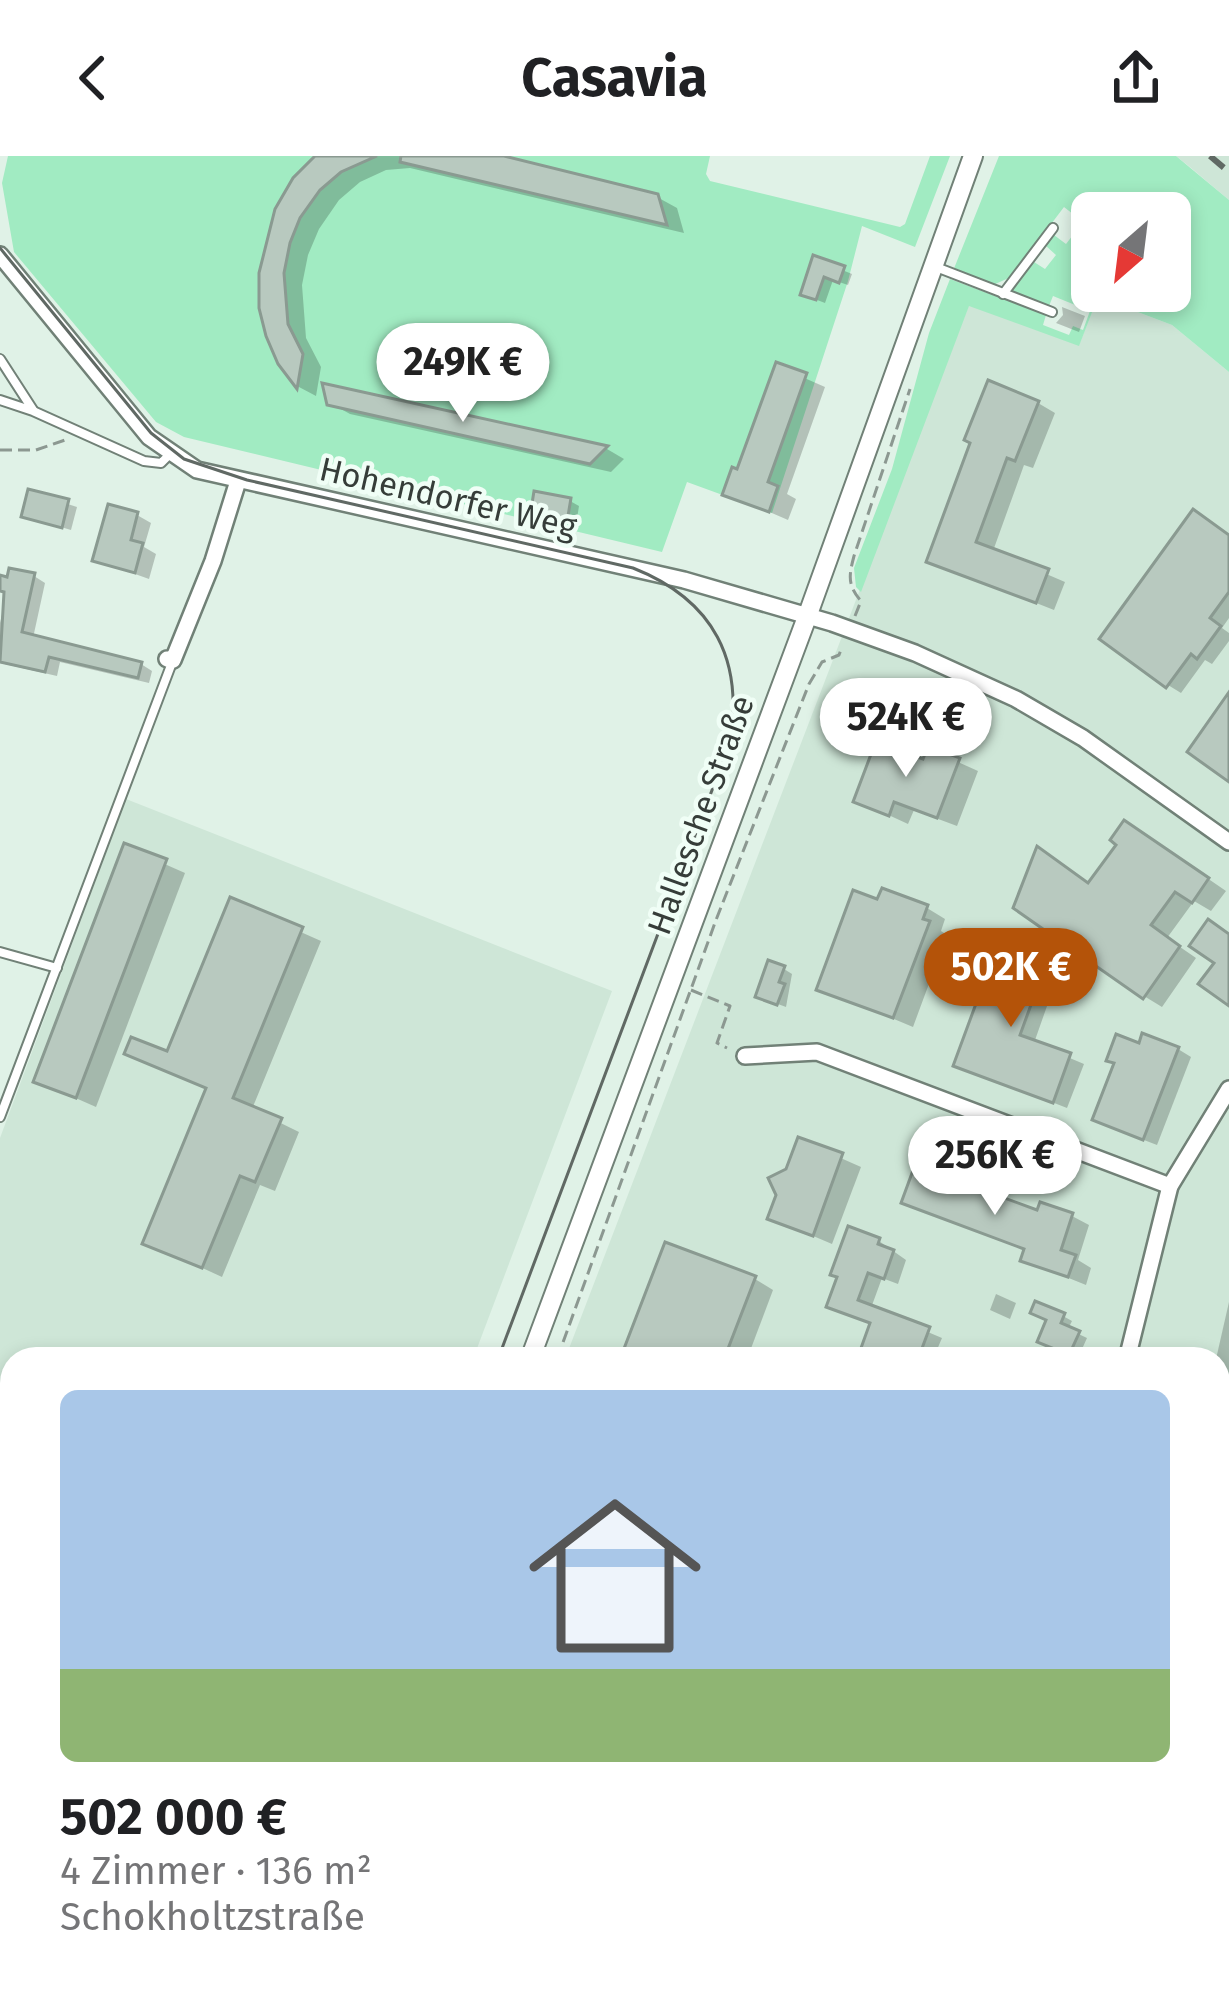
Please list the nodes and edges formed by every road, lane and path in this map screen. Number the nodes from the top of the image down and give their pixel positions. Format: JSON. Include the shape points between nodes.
{"nodes":[{"id":1,"x":974,"y":156,"type":"edge"},
{"id":2,"x":1053,"y":228,"type":"dead end"},
{"id":3,"x":0,"y":255,"type":"edge"},
{"id":4,"x":932,"y":266,"type":"junction"},
{"id":5,"x":1003,"y":294,"type":"junction"},
{"id":6,"x":1052,"y":312,"type":"dead end"},
{"id":7,"x":0,"y":359,"type":"edge"},
{"id":8,"x":911,"y":383,"type":"dead end"},
{"id":9,"x":0,"y":400,"type":"edge"},
{"id":10,"x":33,"y":411,"type":"junction"},
{"id":11,"x":84,"y":437,"type":"junction"},
{"id":12,"x":0,"y":450,"type":"edge"},
{"id":13,"x":170,"y":454,"type":"junction"},
{"id":14,"x":238,"y":481,"type":"junction"},
{"id":15,"x":807,"y":617,"type":"junction"},
{"id":16,"x":849,"y":629,"type":"junction"},
{"id":17,"x":170,"y":660,"type":"joint"},
{"id":18,"x":1229,"y":842,"type":"edge"},
{"id":19,"x":0,"y":952,"type":"edge"},
{"id":20,"x":57,"y":968,"type":"junction"},
{"id":21,"x":691,"y":990,"type":"junction"},
{"id":22,"x":746,"y":1056,"type":"joint"},
{"id":23,"x":1229,"y":1089,"type":"edge"},
{"id":24,"x":0,"y":1117,"type":"edge"},
{"id":25,"x":1170,"y":1186,"type":"junction"},
{"id":26,"x":534,"y":1347,"type":"edge"},
{"id":27,"x":561,"y":1347,"type":"edge"},
{"id":28,"x":1130,"y":1347,"type":"edge"}],
"edges":[{"from":1,"to":4,"type":"street","name":"Hallesche Straße"},
{"from":2,"to":5,"type":"lane"},
{"from":3,"to":13,"type":"street"},
{"from":4,"to":5,"type":"lane"},
{"from":4,"to":15,"type":"street","name":"Hallesche Straße"},
{"from":5,"to":6,"type":"lane"},
{"from":7,"to":10,"type":"lane"},
{"from":8,"to":16,"type":"path","via":[[848,577],[861,601]]},
{"from":9,"to":10,"type":"lane","name":"Hohendorfer Weg"},
{"from":10,"to":11,"type":"lane","name":"Hohendorfer Weg"},
{"from":11,"to":12,"type":"path"},
{"from":11,"to":13,"type":"lane","name":"Hohendorfer Weg","via":[[144,460],[161,463]]},
{"from":13,"to":14,"type":"street","name":"Hohendorfer Weg"},
{"from":14,"to":15,"type":"street","name":"Hohendorfer Weg","via":[[684,580]]},
{"from":14,"to":17,"type":"street"},
{"from":15,"to":16,"type":"street","name":"Hohendorfer Weg"},
{"from":15,"to":26,"type":"street","name":"Hallesche Straße"},
{"from":16,"to":18,"type":"street","name":"Hohendorfer Weg","via":[[1030,706]]},
{"from":16,"to":21,"type":"path","via":[[838,655],[822,662],[809,684]]},
{"from":17,"to":20,"type":"lane"},
{"from":19,"to":20,"type":"lane"},
{"from":20,"to":24,"type":"lane"},
{"from":21,"to":22,"type":"path","via":[[730,1006],[717,1043]]},
{"from":21,"to":27,"type":"path"},
{"from":22,"to":25,"type":"street","via":[[817,1052]]},
{"from":23,"to":25,"type":"street"},
{"from":25,"to":28,"type":"street"}]}
